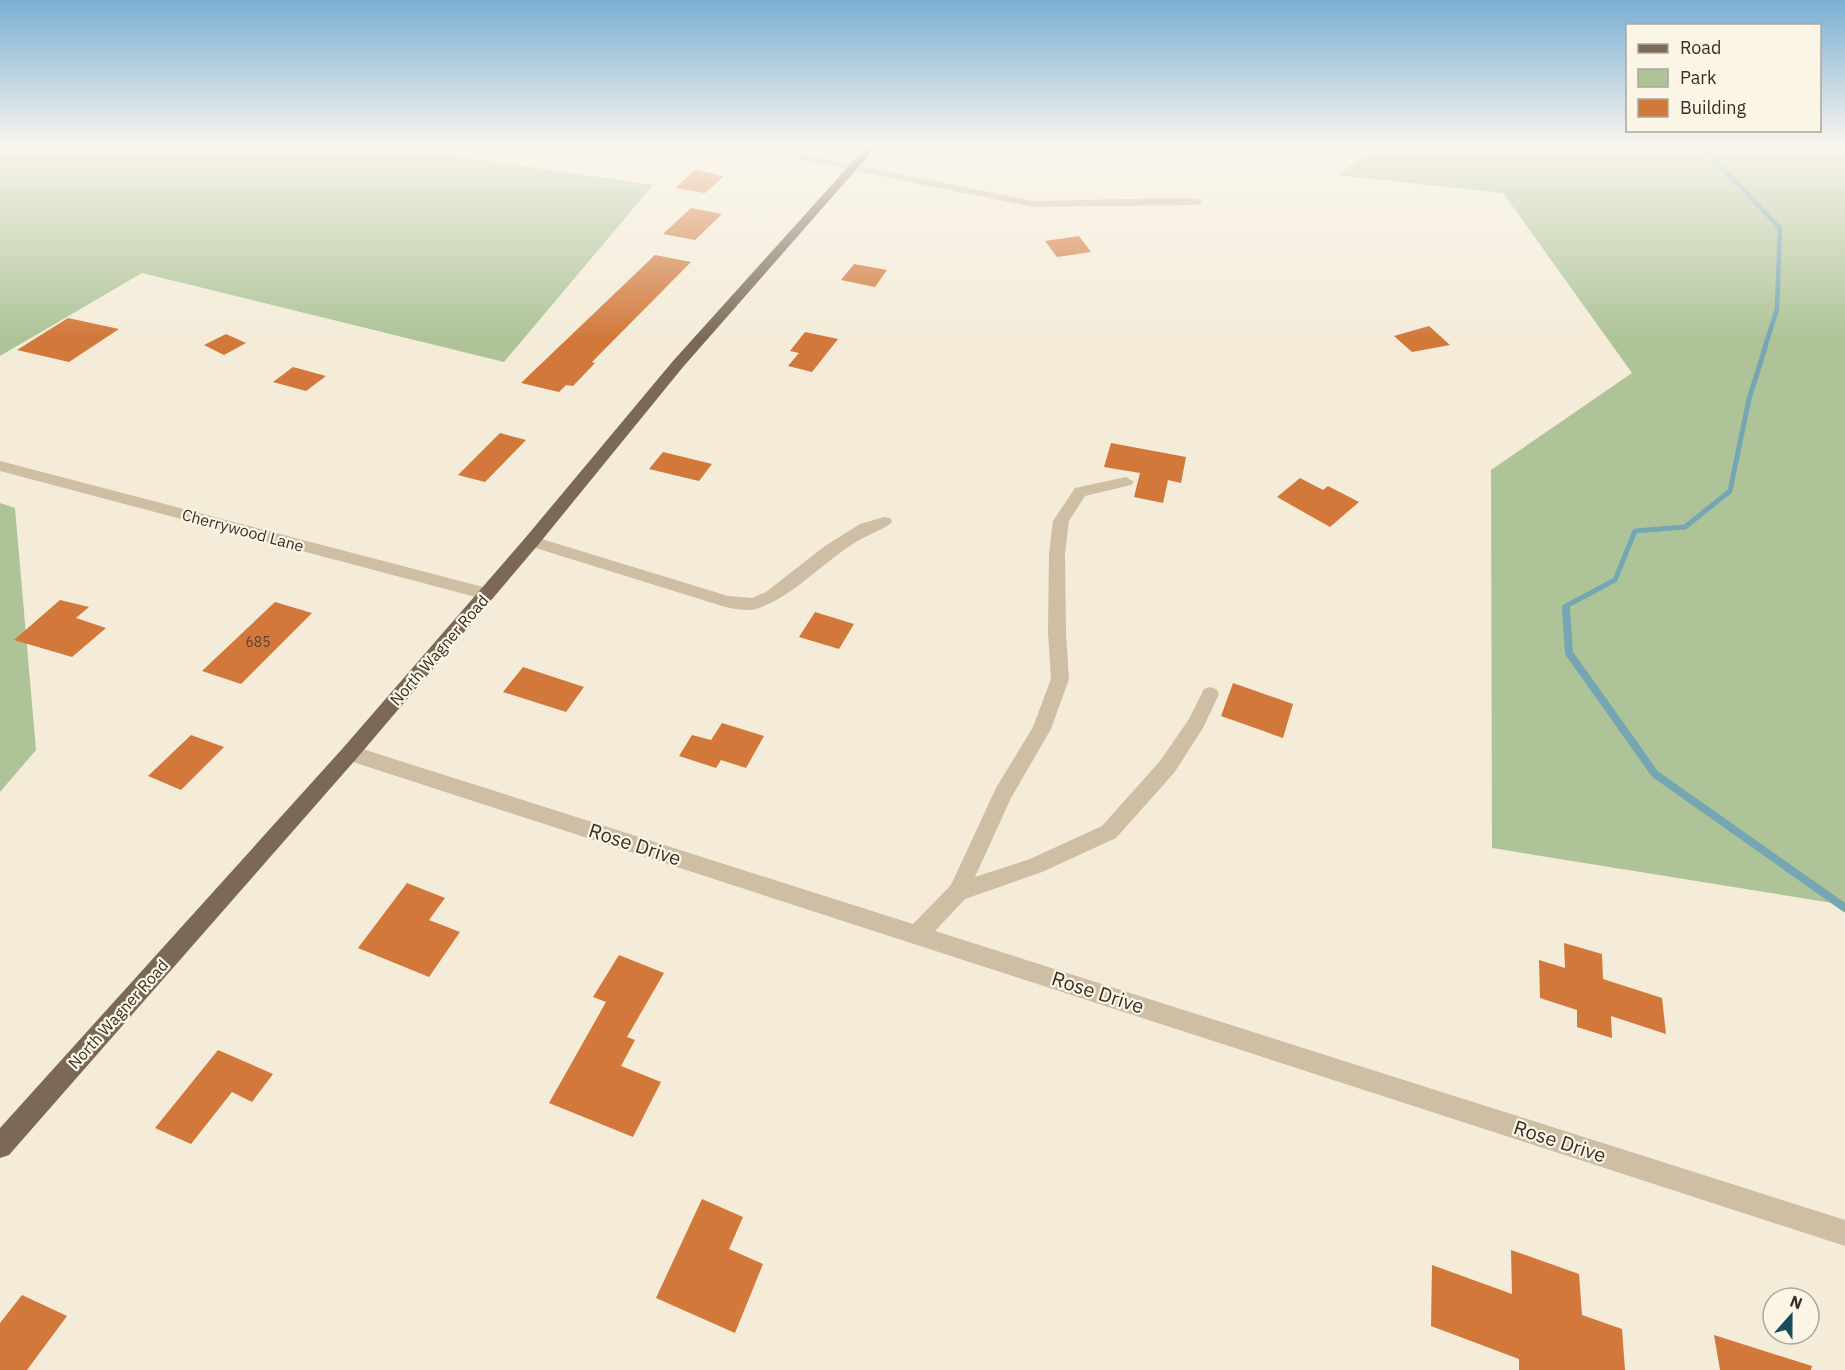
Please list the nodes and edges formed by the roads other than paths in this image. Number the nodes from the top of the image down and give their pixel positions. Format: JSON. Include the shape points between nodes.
{"nodes":[{"id":1,"x":813,"y":211,"type":"edge"},
{"id":2,"x":0,"y":466,"type":"edge"},
{"id":3,"x":1126,"y":482,"type":"dead end"},
{"id":4,"x":884,"y":522,"type":"dead end"},
{"id":5,"x":532,"y":541,"type":"junction"},
{"id":6,"x":487,"y":594,"type":"junction"},
{"id":7,"x":1210,"y":694,"type":"dead end"},
{"id":8,"x":350,"y":753,"type":"junction"},
{"id":9,"x":958,"y":892,"type":"junction"},
{"id":10,"x":918,"y":934,"type":"junction"},
{"id":11,"x":0,"y":1146,"type":"edge"},
{"id":12,"x":1845,"y":1233,"type":"edge"}],
"edges":[{"from":1,"to":5,"type":"main road","name":"North Wagner Road","via":[[678,364]]},
{"from":2,"to":6,"type":"street","name":"Cherrywood Lane"},
{"from":3,"to":9,"type":"street","via":[[1080,492],[1061,520],[1057,565],[1060,679],[1042,729],[1003,794]]},
{"from":4,"to":5,"type":"street","via":[[831,549],[780,590],[753,604],[728,602]]},
{"from":5,"to":6,"type":"main road","name":"North Wagner Road"},
{"from":6,"to":8,"type":"main road","name":"North Wagner Road"},
{"from":7,"to":9,"type":"street","via":[[1167,767],[1109,832],[1035,866]]},
{"from":8,"to":10,"type":"street","name":"Rose Drive"},
{"from":8,"to":11,"type":"main road","name":"North Wagner Road"},
{"from":9,"to":10,"type":"street"},
{"from":10,"to":12,"type":"street","name":"Rose Drive"}]}
